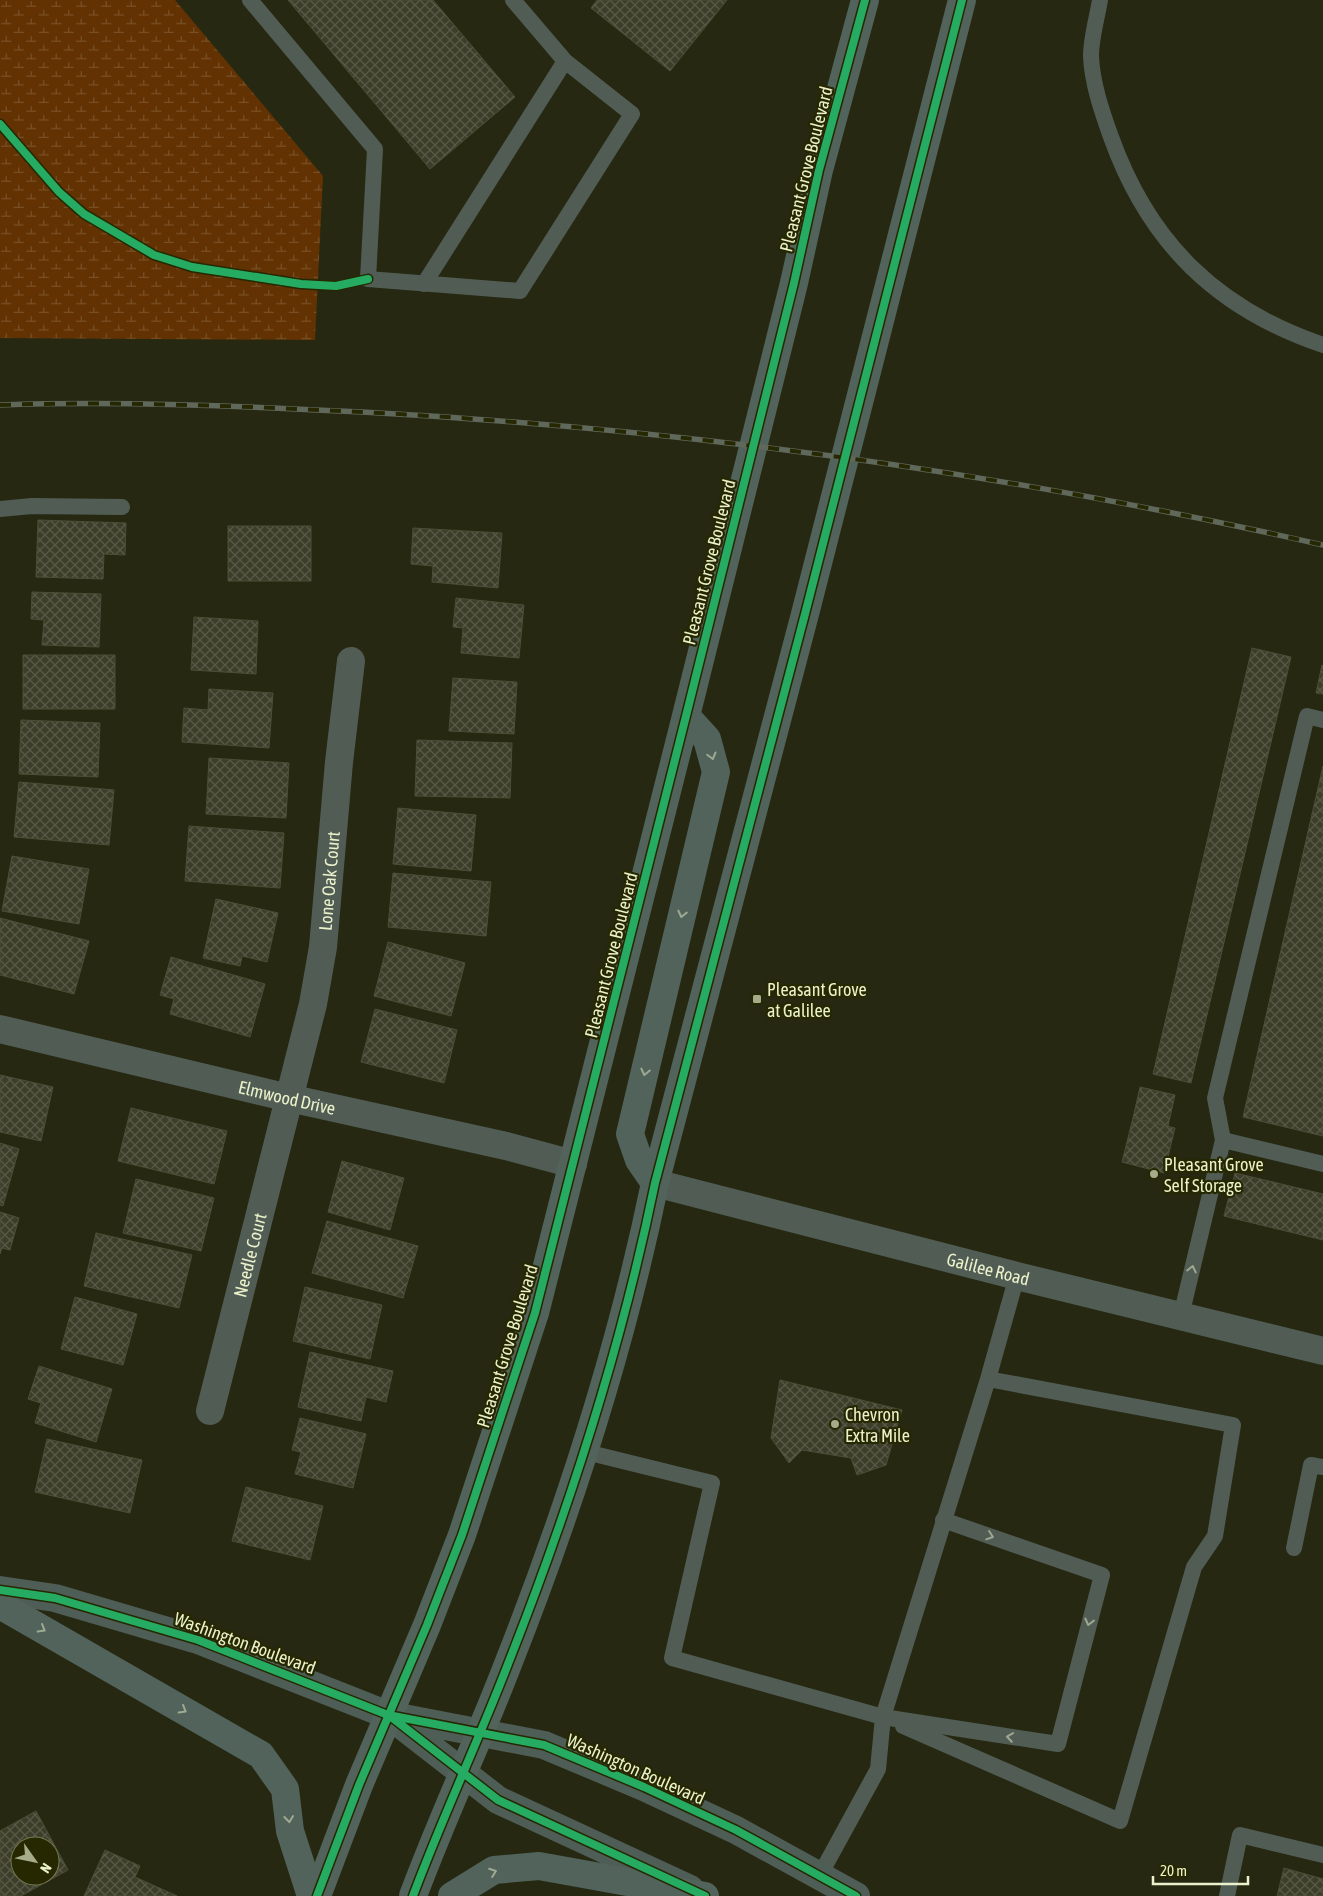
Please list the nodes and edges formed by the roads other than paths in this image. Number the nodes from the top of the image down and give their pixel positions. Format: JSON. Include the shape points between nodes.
{"nodes":[{"id":1,"x":250,"y":0,"type":"edge"},
{"id":2,"x":513,"y":0,"type":"edge"},
{"id":3,"x":866,"y":0,"type":"edge"},
{"id":4,"x":962,"y":0,"type":"edge"},
{"id":5,"x":1100,"y":0,"type":"edge"},
{"id":6,"x":565,"y":61,"type":"junction"},
{"id":7,"x":424,"y":284,"type":"junction"},
{"id":8,"x":1323,"y":345,"type":"edge"},
{"id":9,"x":122,"y":507,"type":"dead end"},
{"id":10,"x":0,"y":508,"type":"edge"},
{"id":11,"x":351,"y":660,"type":"dead end"},
{"id":12,"x":686,"y":716,"type":"junction"},
{"id":13,"x":1323,"y":720,"type":"edge"},
{"id":14,"x":0,"y":1029,"type":"edge"},
{"id":15,"x":289,"y":1098,"type":"junction"},
{"id":16,"x":1222,"y":1140,"type":"junction"},
{"id":17,"x":573,"y":1164,"type":"junction"},
{"id":18,"x":1323,"y":1164,"type":"edge"},
{"id":19,"x":655,"y":1183,"type":"junction"},
{"id":20,"x":1017,"y":1276,"type":"junction"},
{"id":21,"x":1181,"y":1316,"type":"junction"},
{"id":22,"x":1323,"y":1351,"type":"edge"},
{"id":23,"x":988,"y":1380,"type":"junction"},
{"id":24,"x":210,"y":1411,"type":"dead end"},
{"id":25,"x":586,"y":1452,"type":"junction"},
{"id":26,"x":1323,"y":1467,"type":"edge"},
{"id":27,"x":944,"y":1520,"type":"junction"},
{"id":28,"x":1294,"y":1548,"type":"dead end"},
{"id":29,"x":0,"y":1590,"type":"edge"},
{"id":30,"x":0,"y":1605,"type":"edge"},
{"id":31,"x":388,"y":1714,"type":"junction"},
{"id":32,"x":883,"y":1717,"type":"junction"},
{"id":33,"x":479,"y":1732,"type":"junction"},
{"id":34,"x":462,"y":1773,"type":"junction"},
{"id":35,"x":1323,"y":1855,"type":"edge"},
{"id":36,"x":820,"y":1875,"type":"junction"},
{"id":37,"x":311,"y":1896,"type":"edge"},
{"id":38,"x":317,"y":1896,"type":"edge"},
{"id":39,"x":413,"y":1896,"type":"edge"},
{"id":40,"x":452,"y":1896,"type":"edge"},
{"id":41,"x":705,"y":1896,"type":"edge"},
{"id":42,"x":856,"y":1896,"type":"edge"},
{"id":43,"x":1226,"y":1896,"type":"edge"}],
"edges":[{"from":1,"to":7,"type":"lane","via":[[375,149],[368,279]]},
{"from":2,"to":6,"type":"lane"},
{"from":3,"to":12,"type":"main road","name":"Pleasant Grove Boulevard","via":[[819,170]]},
{"from":4,"to":19,"type":"main road","via":[[806,614]]},
{"from":5,"to":8,"type":"lane","via":[[1091,56],[1101,109],[1139,200],[1169,243],[1207,283],[1254,316]]},
{"from":6,"to":7,"type":"lane"},
{"from":6,"to":7,"type":"lane","via":[[632,114],[520,291]]},
{"from":9,"to":10,"type":"lane"},
{"from":11,"to":15,"type":"street","name":"Lone Oak Court","via":[[322,947],[313,1004]]},
{"from":12,"to":17,"type":"main road","name":"Pleasant Grove Boulevard"},
{"from":12,"to":19,"type":"main road","one_way":true,"via":[[707,739],[716,772],[630,1134],[639,1160]]},
{"from":13,"to":16,"type":"lane","via":[[1307,716],[1215,1098]]},
{"from":14,"to":15,"type":"street","name":"Elmwood Drive"},
{"from":15,"to":17,"type":"street","name":"Elmwood Drive"},
{"from":15,"to":24,"type":"street","name":"Needle Court"},
{"from":16,"to":18,"type":"lane"},
{"from":21,"to":16,"type":"lane","one_way":true},
{"from":17,"to":31,"type":"main road","name":"Pleasant Grove Boulevard","via":[[535,1313],[499,1427],[448,1571]]},
{"from":19,"to":20,"type":"street","name":"Galilee Road"},
{"from":19,"to":25,"type":"main road","via":[[638,1264]]},
{"from":20,"to":21,"type":"street","name":"Galilee Road"},
{"from":20,"to":23,"type":"lane"},
{"from":21,"to":22,"type":"street","name":"Galilee Road"},
{"from":23,"to":27,"type":"lane"},
{"from":23,"to":32,"type":"lane","via":[[1233,1426],[1215,1536],[1194,1567],[1120,1821]]},
{"from":25,"to":32,"type":"lane","via":[[712,1483],[672,1658]]},
{"from":25,"to":33,"type":"main road","via":[[508,1665]]},
{"from":26,"to":28,"type":"lane","via":[[1312,1465]]},
{"from":27,"to":32,"type":"lane"},
{"from":27,"to":32,"type":"lane","one_way":true,"via":[[1102,1575],[1058,1744]]},
{"from":29,"to":31,"type":"main road","name":"Washington Boulevard","via":[[55,1598],[198,1640]]},
{"from":30,"to":37,"type":"main road","one_way":true,"via":[[261,1755],[285,1789],[290,1832]]},
{"from":31,"to":33,"type":"main road","name":"Washington Boulevard"},
{"from":31,"to":34,"type":"main road","name":"Washington Boulevard"},
{"from":31,"to":38,"type":"main road","name":"Pleasant Grove Boulevard"},
{"from":32,"to":36,"type":"lane","via":[[878,1769]]},
{"from":33,"to":34,"type":"main road"},
{"from":33,"to":36,"type":"main road","name":"Washington Boulevard","via":[[544,1744],[694,1810]]},
{"from":34,"to":39,"type":"main road"},
{"from":34,"to":41,"type":"main road","name":"Washington Boulevard","via":[[498,1800]]},
{"from":35,"to":43,"type":"lane","via":[[1240,1835]]},
{"from":36,"to":42,"type":"main road","name":"Washington Boulevard"},
{"from":40,"to":41,"type":"main road","one_way":true,"via":[[494,1870],[540,1866]]}]}
